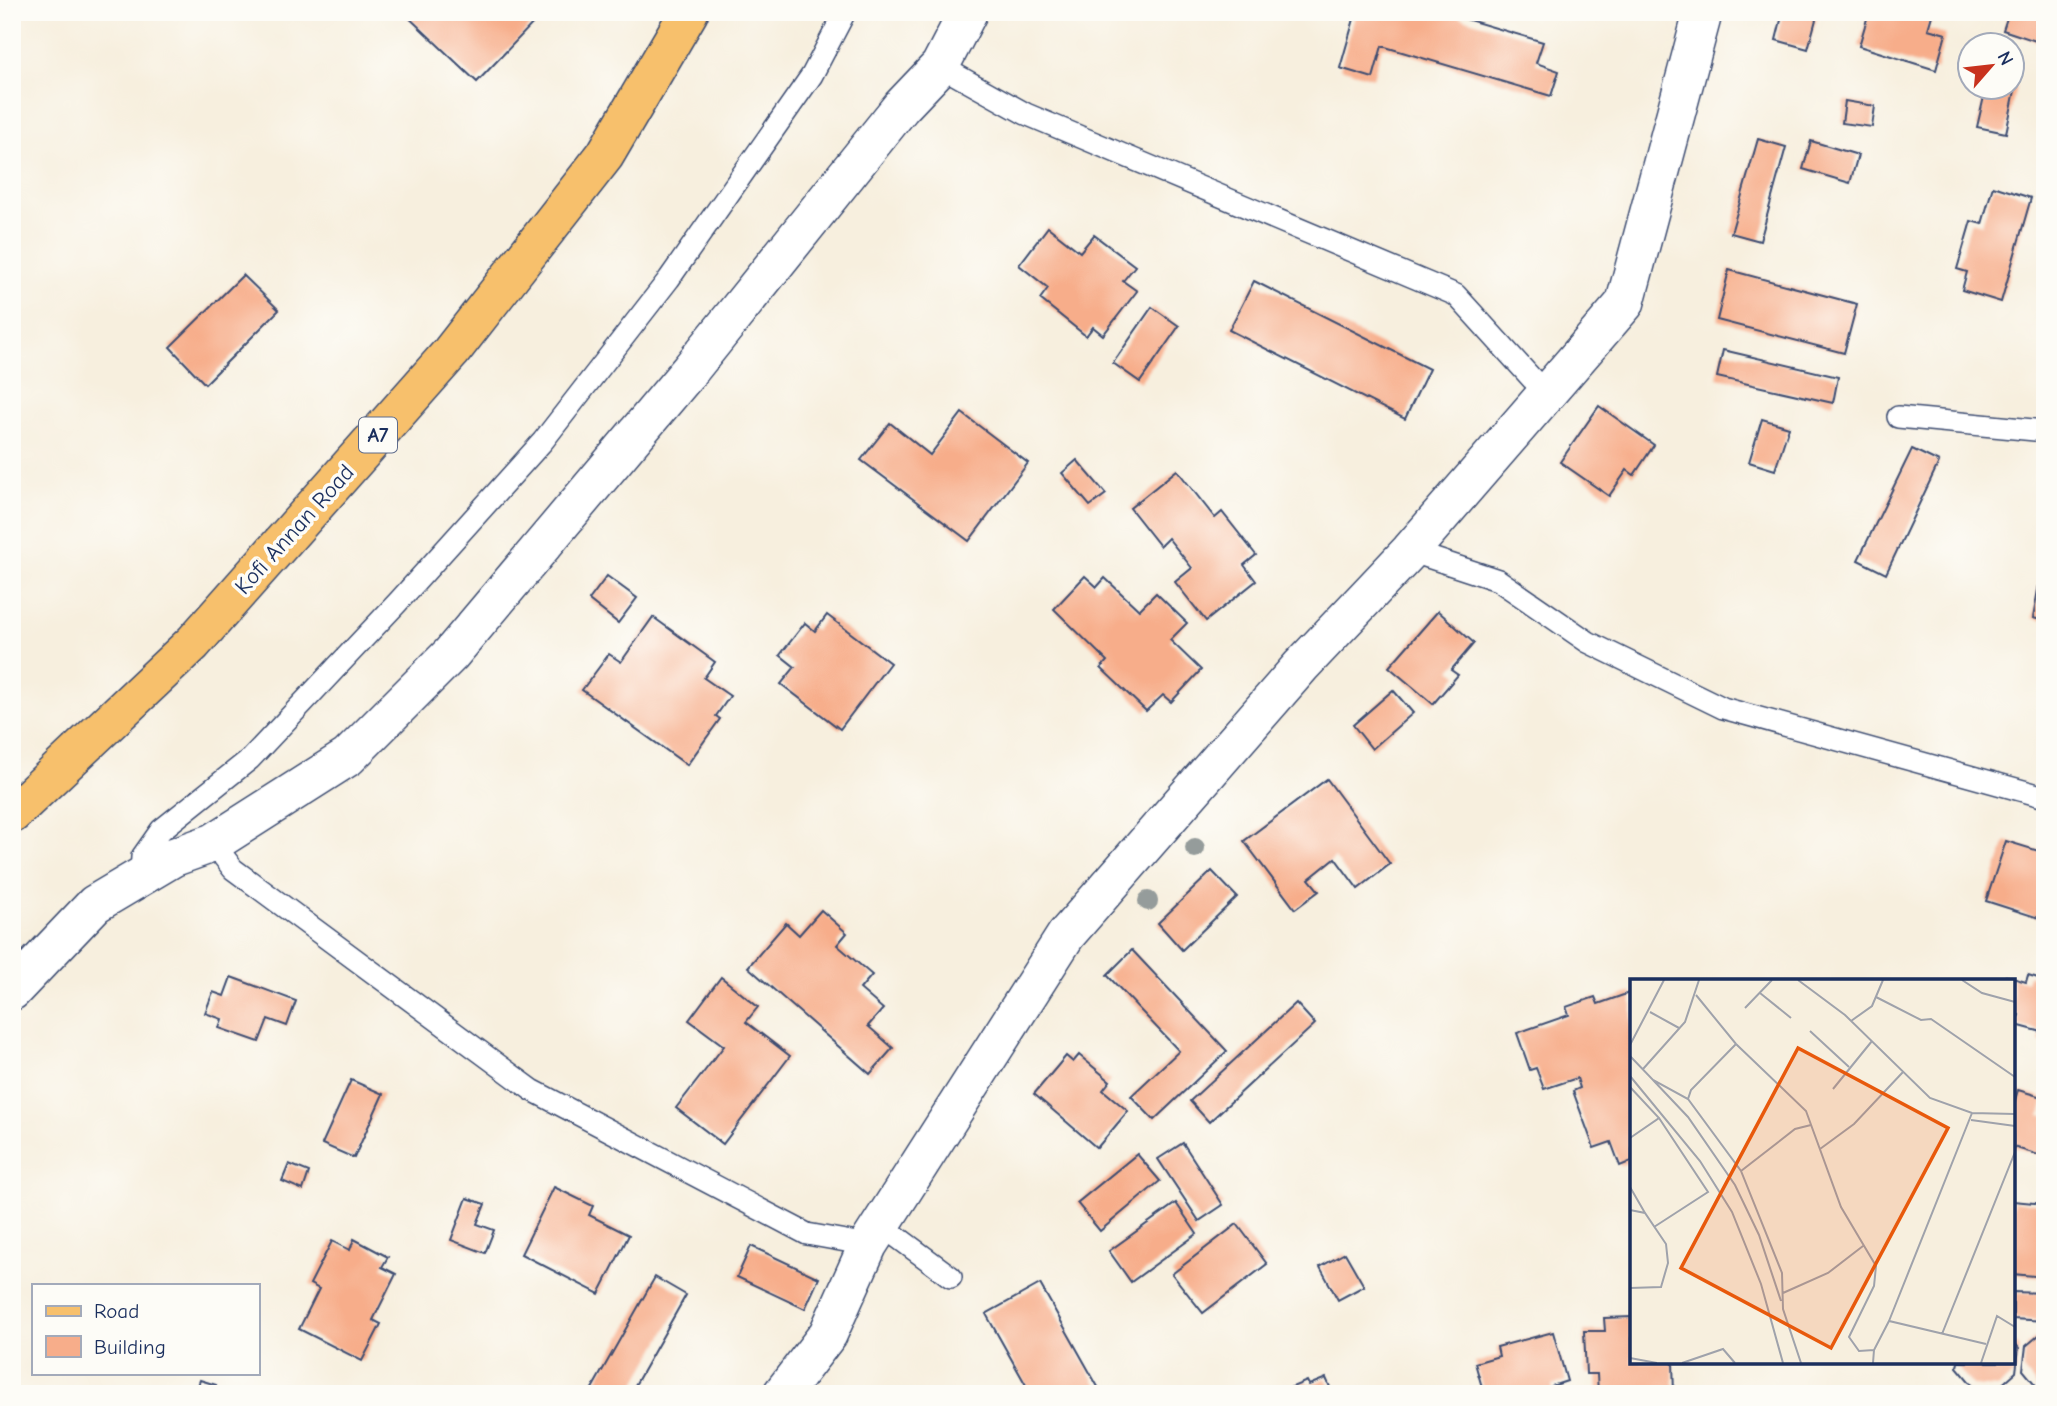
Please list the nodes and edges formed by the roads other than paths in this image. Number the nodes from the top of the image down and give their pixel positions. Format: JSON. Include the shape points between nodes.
{"nodes":[{"id":1,"x":689,"y":12,"type":"edge"},
{"id":2,"x":845,"y":12,"type":"edge"},
{"id":3,"x":968,"y":12,"type":"edge"},
{"id":4,"x":1703,"y":12,"type":"edge"},
{"id":5,"x":940,"y":66,"type":"junction"},
{"id":6,"x":1546,"y":394,"type":"junction"},
{"id":7,"x":1898,"y":417,"type":"dead end"},
{"id":8,"x":2045,"y":430,"type":"edge"},
{"id":9,"x":1410,"y":551,"type":"junction"},
{"id":10,"x":2045,"y":797,"type":"edge"},
{"id":11,"x":12,"y":814,"type":"edge"},
{"id":12,"x":213,"y":843,"type":"junction"},
{"id":13,"x":141,"y":875,"type":"junction"},
{"id":14,"x":12,"y":991,"type":"edge"},
{"id":15,"x":875,"y":1235,"type":"junction"},
{"id":16,"x":951,"y":1276,"type":"dead end"},
{"id":17,"x":782,"y":1394,"type":"edge"}],
"edges":[{"from":1,"to":11,"type":"main road","name":"Kofi Annan Road","number":"A7","via":[[605,155],[451,352],[193,643]]},
{"from":2,"to":13,"type":"lane","via":[[812,75],[677,268],[543,441],[250,759],[161,830],[142,857]]},
{"from":3,"to":5,"type":"street"},
{"from":4,"to":6,"type":"street","via":[[1625,303]]},
{"from":5,"to":6,"type":"lane","via":[[1026,114],[1456,295]]},
{"from":5,"to":12,"type":"street","via":[[901,107],[690,369],[451,654],[348,757]]},
{"from":6,"to":9,"type":"street"},
{"from":7,"to":8,"type":"lane"},
{"from":9,"to":10,"type":"lane","via":[[1498,580],[1588,642],[1723,708]]},
{"from":9,"to":15,"type":"street","via":[[1301,666],[1066,935]]},
{"from":12,"to":13,"type":"street"},
{"from":12,"to":15,"type":"lane","via":[[233,869],[532,1090],[807,1234]]},
{"from":13,"to":14,"type":"street","via":[[95,904]]},
{"from":15,"to":16,"type":"lane"},
{"from":15,"to":17,"type":"street","via":[[828,1334]]}]}
